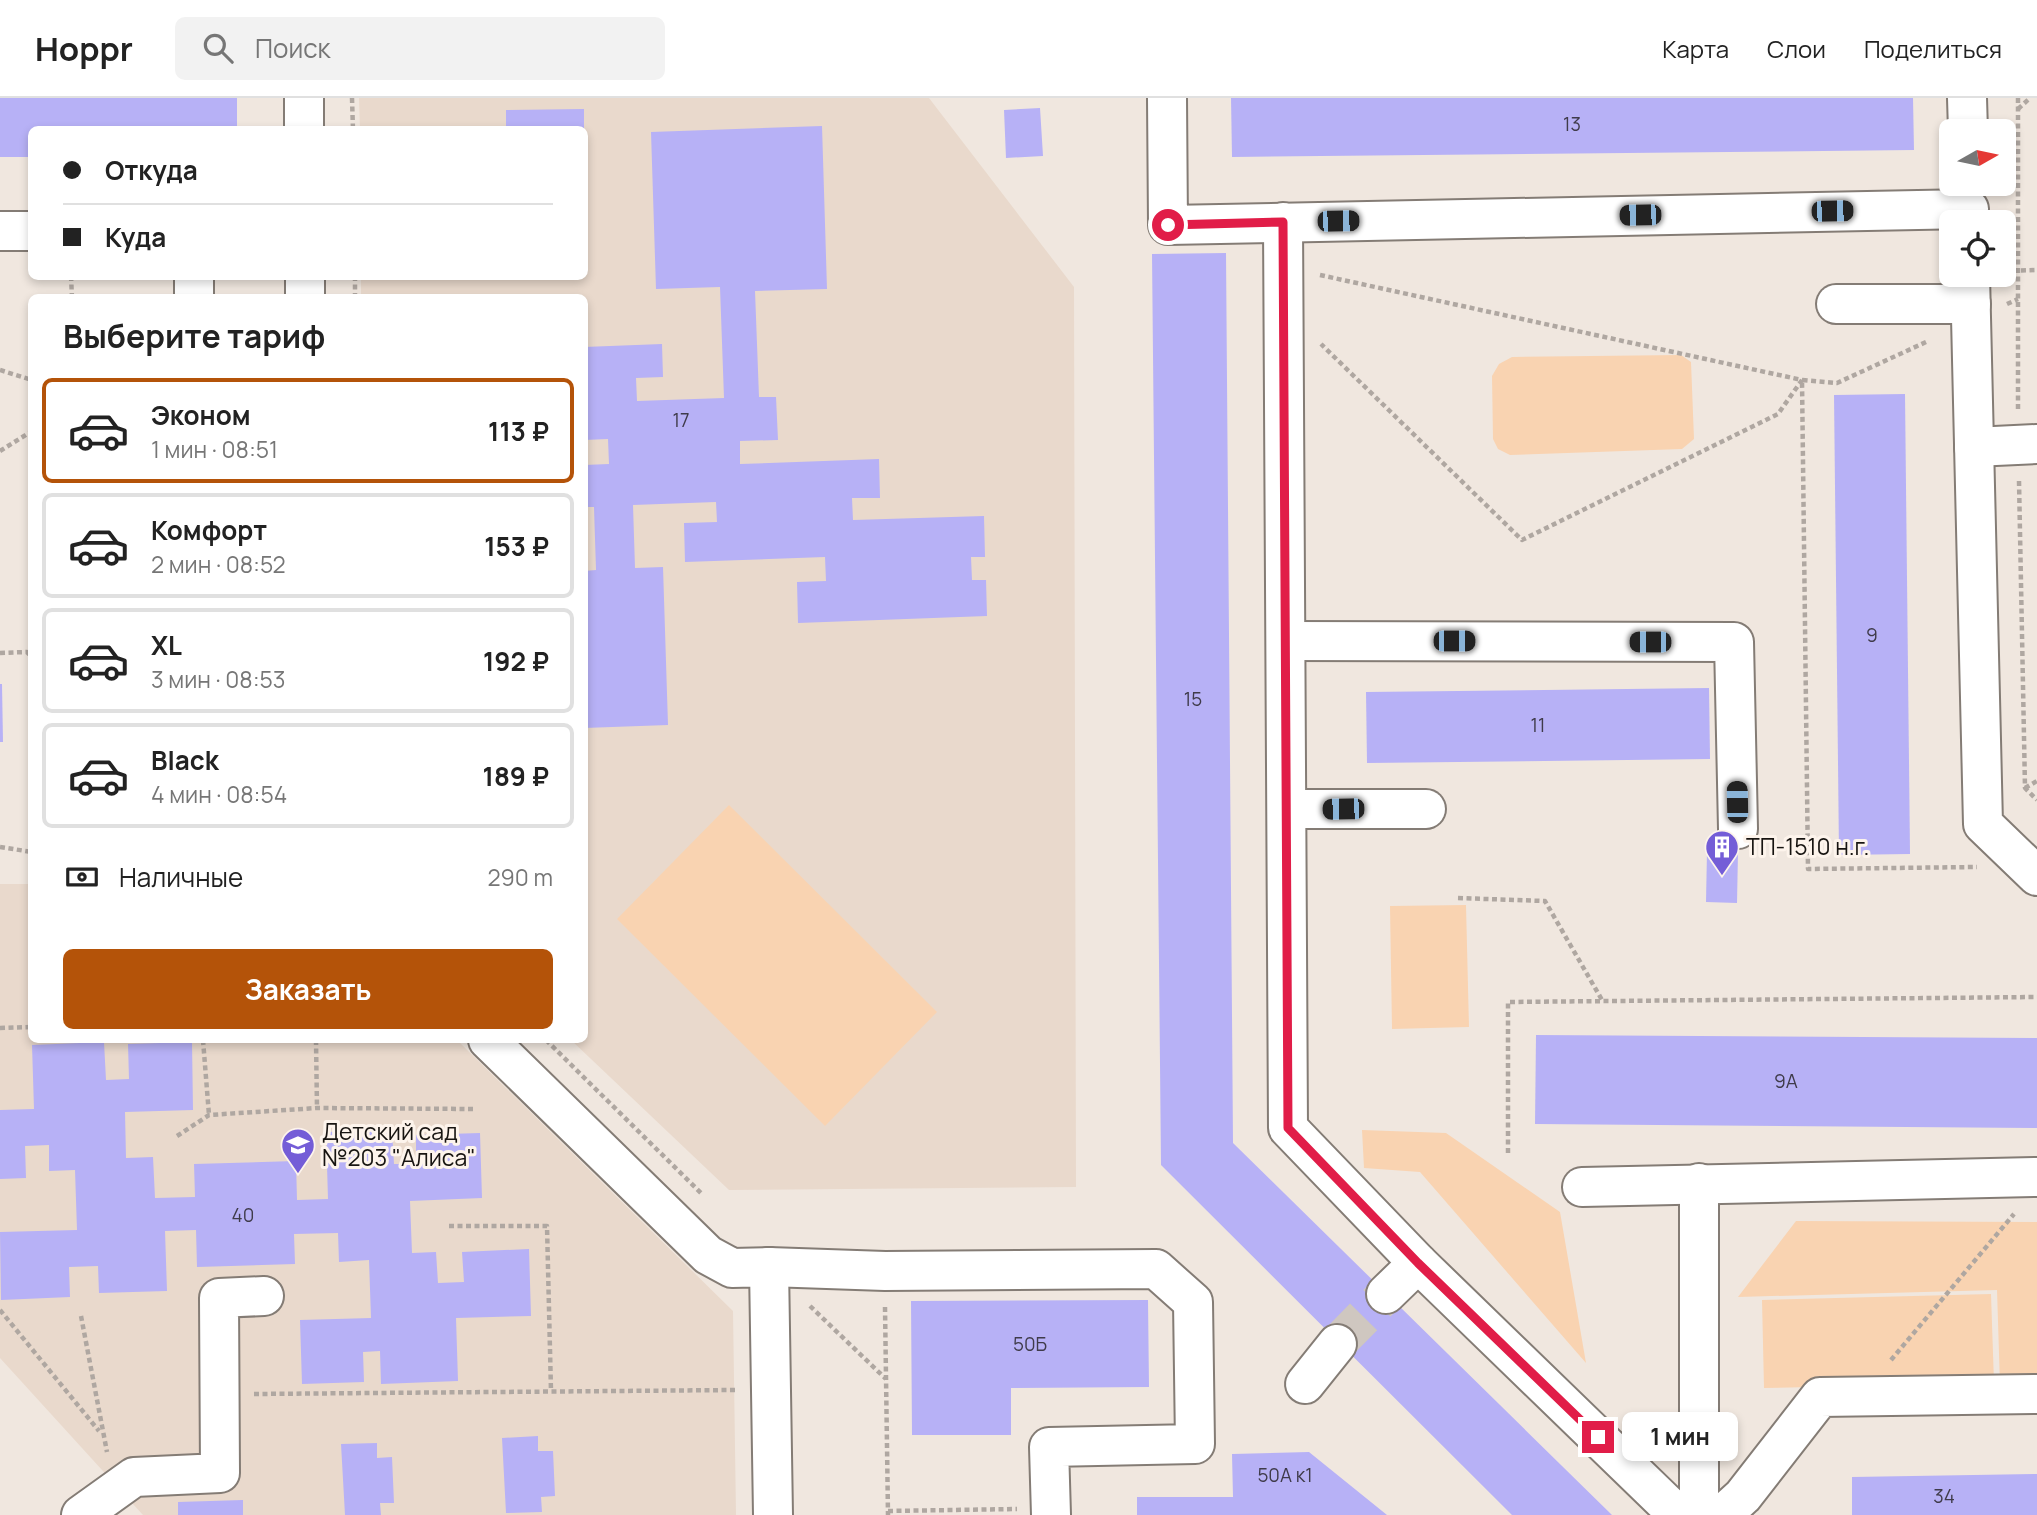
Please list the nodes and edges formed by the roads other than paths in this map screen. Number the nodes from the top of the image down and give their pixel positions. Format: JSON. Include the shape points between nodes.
{"nodes":[{"id":1,"x":304,"y":98,"type":"edge"},
{"id":2,"x":1167,"y":98,"type":"edge"},
{"id":3,"x":1967,"y":98,"type":"edge"},
{"id":4,"x":1968,"y":119,"type":"edge"},
{"id":5,"x":304,"y":126,"type":"edge"},
{"id":6,"x":1969,"y":205,"type":"edge"},
{"id":7,"x":1283,"y":222,"type":"junction"},
{"id":8,"x":28,"y":231,"type":"edge"},
{"id":9,"x":0,"y":232,"type":"edge"},
{"id":10,"x":1971,"y":300,"type":"edge"},
{"id":11,"x":1836,"y":304,"type":"dead end"},
{"id":12,"x":2037,"y":443,"type":"edge"},
{"id":13,"x":1974,"y":447,"type":"junction"},
{"id":14,"x":1287,"y":641,"type":"junction"},
{"id":15,"x":1426,"y":808,"type":"dead end"},
{"id":16,"x":1287,"y":810,"type":"junction"},
{"id":17,"x":1738,"y":829,"type":"dead end"},
{"id":18,"x":2037,"y":876,"type":"edge"},
{"id":19,"x":491,"y":1043,"type":"edge"},
{"id":20,"x":1699,"y":1183,"type":"junction"},
{"id":21,"x":1582,"y":1187,"type":"dead end"},
{"id":22,"x":2028,"y":1192,"type":"edge"},
{"id":23,"x":1418,"y":1263,"type":"junction"},
{"id":24,"x":769,"y":1267,"type":"junction"},
{"id":25,"x":1386,"y":1294,"type":"tunnel mouth"},
{"id":26,"x":264,"y":1296,"type":"dead end"},
{"id":27,"x":1338,"y":1344,"type":"tunnel mouth"},
{"id":28,"x":1305,"y":1384,"type":"dead end"},
{"id":29,"x":2037,"y":1394,"type":"edge"},
{"id":30,"x":1741,"y":1509,"type":"edge"},
{"id":31,"x":1051,"y":1512,"type":"edge"},
{"id":32,"x":81,"y":1515,"type":"edge"},
{"id":33,"x":772,"y":1515,"type":"edge"},
{"id":34,"x":1678,"y":1515,"type":"edge"},
{"id":35,"x":1699,"y":1515,"type":"edge"}],
"edges":[{"from":1,"to":5,"type":"lane"},
{"from":2,"to":7,"type":"lane","via":[[1168,225]]},
{"from":3,"to":4,"type":"lane"},
{"from":6,"to":7,"type":"lane"},
{"from":7,"to":14,"type":"lane"},
{"from":8,"to":9,"type":"lane"},
{"from":10,"to":11,"type":"lane"},
{"from":10,"to":13,"type":"lane"},
{"from":12,"to":13,"type":"lane"},
{"from":13,"to":18,"type":"lane","via":[[1983,824]]},
{"from":14,"to":16,"type":"lane"},
{"from":14,"to":17,"type":"lane","via":[[1734,642]]},
{"from":15,"to":16,"type":"lane"},
{"from":16,"to":23,"type":"lane","via":[[1288,1128]]},
{"from":19,"to":24,"type":"lane","via":[[708,1255],[733,1268]]},
{"from":20,"to":21,"type":"lane"},
{"from":20,"to":22,"type":"lane"},
{"from":20,"to":35,"type":"lane"},
{"from":23,"to":25,"type":"lane"},
{"from":23,"to":34,"type":"lane"},
{"from":24,"to":31,"type":"lane","via":[[1156,1269],[1193,1302],[1195,1444],[1049,1447]]},
{"from":24,"to":33,"type":"lane"},
{"from":26,"to":32,"type":"lane","via":[[219,1298],[220,1473],[134,1477]]},
{"from":27,"to":28,"type":"lane"},
{"from":29,"to":30,"type":"lane","via":[[1820,1397]]}]}
